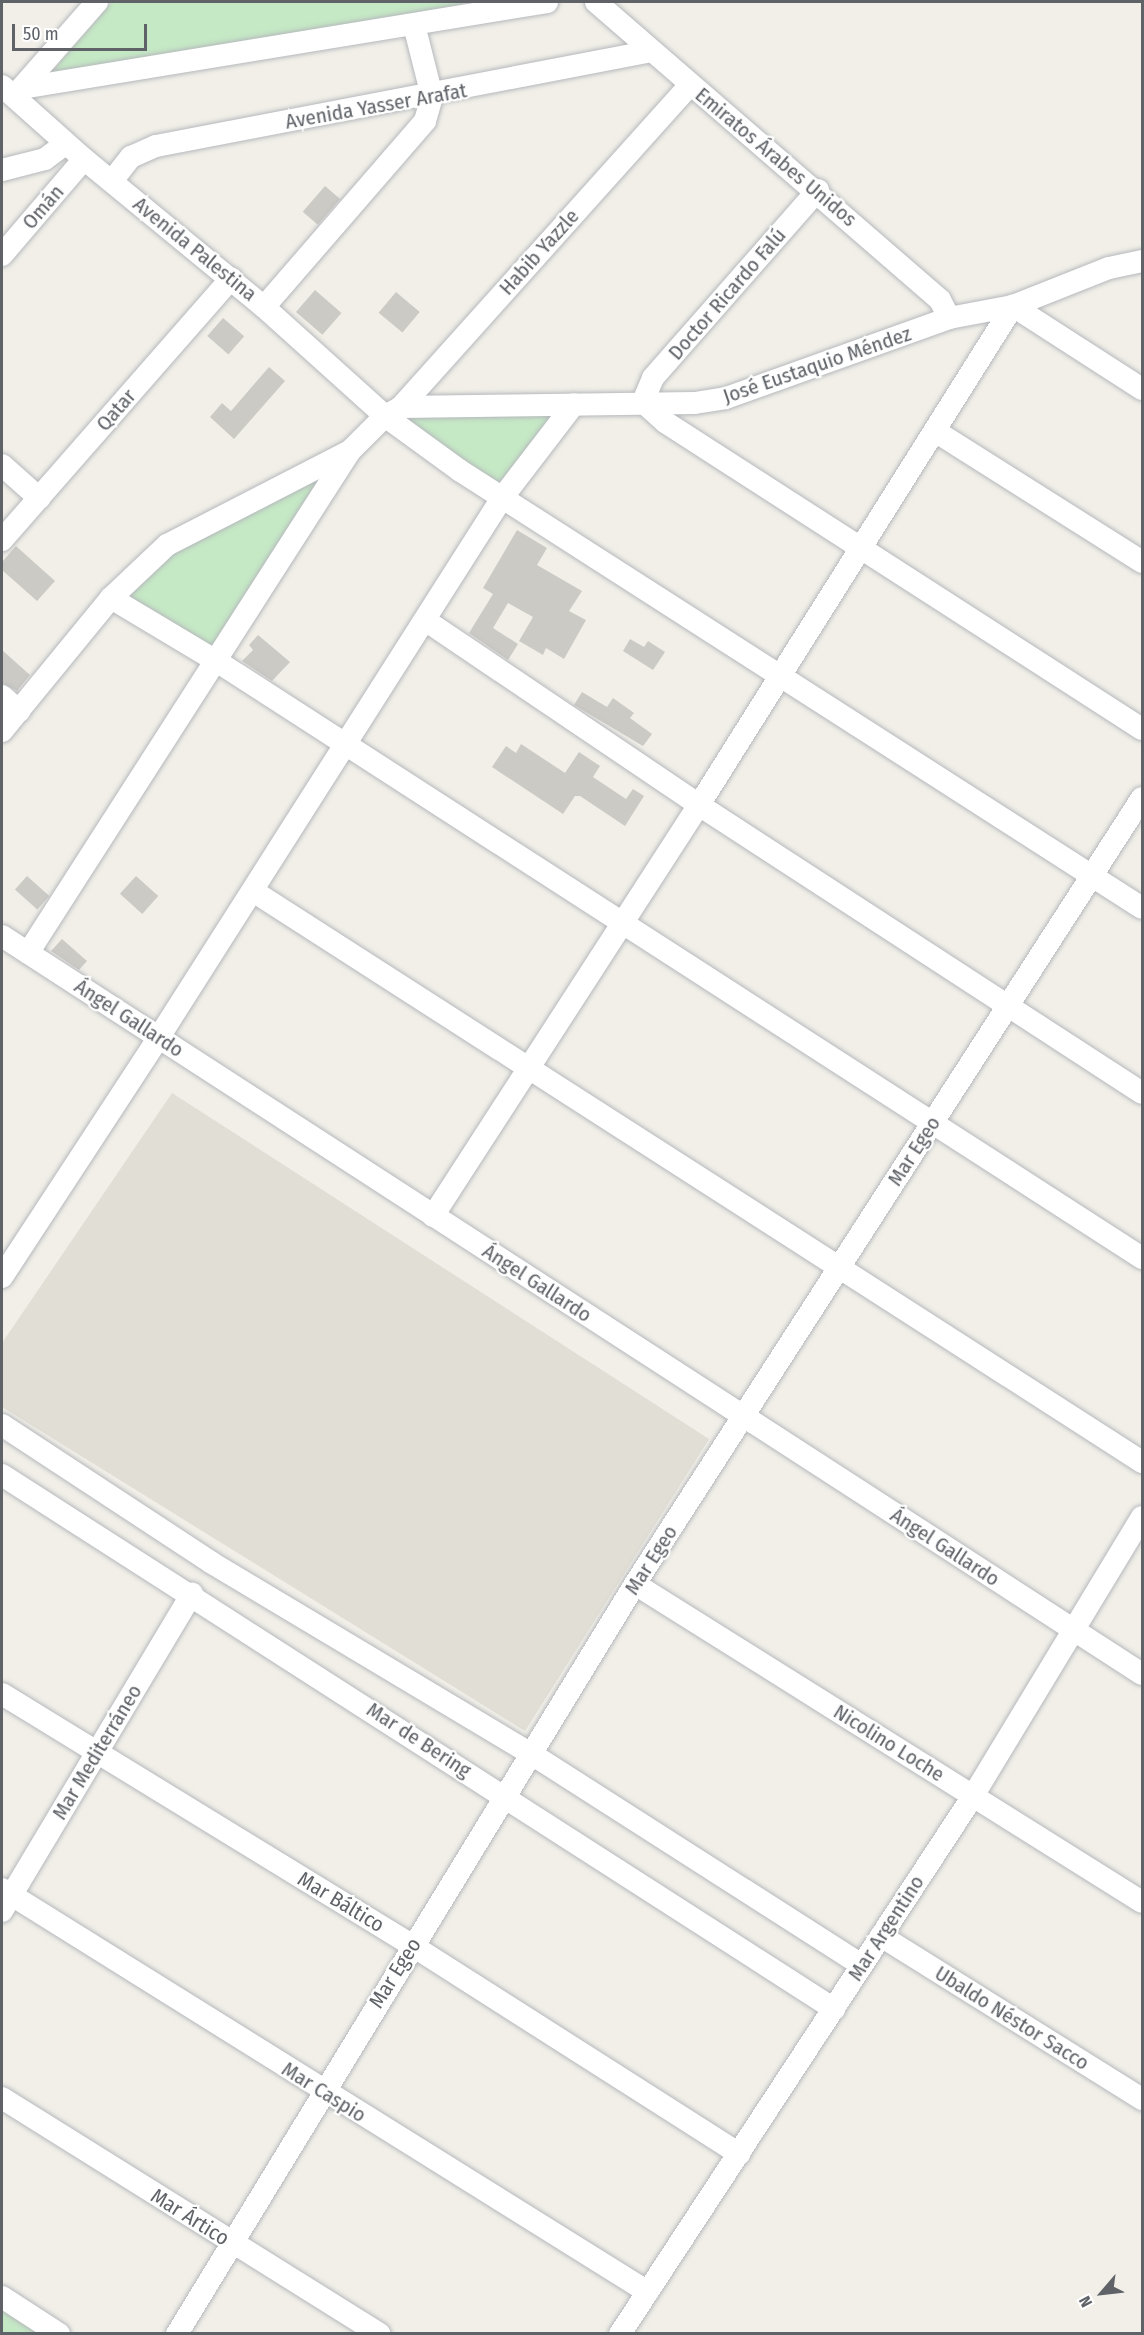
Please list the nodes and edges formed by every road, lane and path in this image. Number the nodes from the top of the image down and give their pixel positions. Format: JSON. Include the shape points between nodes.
{"nodes":[{"id":1,"x":97,"y":2,"type":"edge"},
{"id":2,"x":547,"y":2,"type":"edge"},
{"id":3,"x":596,"y":2,"type":"edge"},
{"id":4,"x":414,"y":25,"type":"junction"},
{"id":5,"x":652,"y":51,"type":"junction"},
{"id":6,"x":690,"y":85,"type":"junction"},
{"id":7,"x":13,"y":90,"type":"edge"},
{"id":8,"x":432,"y":96,"type":"junction"},
{"id":9,"x":66,"y":143,"type":"junction"},
{"id":10,"x":84,"y":159,"type":"junction"},
{"id":11,"x":2,"y":170,"type":"edge"},
{"id":12,"x":111,"y":181,"type":"junction"},
{"id":13,"x":818,"y":190,"type":"junction"},
{"id":14,"x":2,"y":255,"type":"edge"},
{"id":15,"x":1143,"y":261,"type":"edge"},
{"id":16,"x":231,"y":278,"type":"junction"},
{"id":17,"x":264,"y":306,"type":"junction"},
{"id":18,"x":1013,"y":306,"type":"junction"},
{"id":19,"x":949,"y":318,"type":"junction"},
{"id":20,"x":1143,"y":389,"type":"edge"},
{"id":21,"x":643,"y":402,"type":"junction"},
{"id":22,"x":574,"y":404,"type":"junction"},
{"id":23,"x":393,"y":411,"type":"junction"},
{"id":24,"x":935,"y":430,"type":"junction"},
{"id":25,"x":350,"y":451,"type":"junction"},
{"id":26,"x":2,"y":465,"type":"edge"},
{"id":27,"x":39,"y":498,"type":"junction"},
{"id":28,"x":502,"y":498,"type":"junction"},
{"id":29,"x":2,"y":540,"type":"edge"},
{"id":30,"x":861,"y":546,"type":"junction"},
{"id":31,"x":1143,"y":562,"type":"edge"},
{"id":32,"x":111,"y":598,"type":"junction"},
{"id":33,"x":425,"y":620,"type":"junction"},
{"id":34,"x":218,"y":662,"type":"junction"},
{"id":35,"x":780,"y":675,"type":"junction"},
{"id":36,"x":2,"y":696,"type":"edge"},
{"id":37,"x":19,"y":711,"type":"junction"},
{"id":38,"x":1143,"y":729,"type":"edge"},
{"id":39,"x":2,"y":731,"type":"edge"},
{"id":40,"x":343,"y":743,"type":"junction"},
{"id":41,"x":1143,"y":798,"type":"edge"},
{"id":42,"x":699,"y":805,"type":"junction"},
{"id":43,"x":1092,"y":875,"type":"junction"},
{"id":44,"x":253,"y":891,"type":"junction"},
{"id":45,"x":1143,"y":908,"type":"edge"},
{"id":46,"x":620,"y":925,"type":"junction"},
{"id":47,"x":2,"y":936,"type":"edge"},
{"id":48,"x":28,"y":953,"type":"junction"},
{"id":49,"x":1007,"y":1006,"type":"junction"},
{"id":50,"x":159,"y":1037,"type":"junction"},
{"id":51,"x":528,"y":1068,"type":"junction"},
{"id":52,"x":1143,"y":1093,"type":"edge"},
{"id":53,"x":932,"y":1123,"type":"junction"},
{"id":54,"x":433,"y":1216,"type":"junction"},
{"id":55,"x":1143,"y":1258,"type":"edge"},
{"id":56,"x":838,"y":1270,"type":"junction"},
{"id":57,"x":2,"y":1277,"type":"edge"},
{"id":58,"x":743,"y":1417,"type":"junction"},
{"id":59,"x":2,"y":1425,"type":"edge"},
{"id":60,"x":1143,"y":1462,"type":"edge"},
{"id":61,"x":2,"y":1475,"type":"edge"},
{"id":62,"x":1143,"y":1517,"type":"edge"},
{"id":63,"x":635,"y":1584,"type":"junction"},
{"id":64,"x":192,"y":1594,"type":"junction"},
{"id":65,"x":1073,"y":1630,"type":"junction"},
{"id":66,"x":1143,"y":1674,"type":"edge"},
{"id":67,"x":2,"y":1694,"type":"edge"},
{"id":68,"x":530,"y":1753,"type":"junction"},
{"id":69,"x":96,"y":1754,"type":"junction"},
{"id":70,"x":504,"y":1795,"type":"junction"},
{"id":71,"x":973,"y":1796,"type":"junction"},
{"id":72,"x":5,"y":1898,"type":"edge"},
{"id":73,"x":1143,"y":1902,"type":"edge"},
{"id":74,"x":881,"y":1936,"type":"junction"},
{"id":75,"x":412,"y":1946,"type":"junction"},
{"id":76,"x":862,"y":1965,"type":"junction"},
{"id":77,"x":834,"y":2009,"type":"junction"},
{"id":78,"x":322,"y":2092,"type":"junction"},
{"id":79,"x":1140,"y":2092,"type":"edge"},
{"id":80,"x":2,"y":2098,"type":"edge"},
{"id":81,"x":739,"y":2154,"type":"junction"},
{"id":82,"x":231,"y":2243,"type":"junction"},
{"id":83,"x":648,"y":2292,"type":"junction"},
{"id":84,"x":2,"y":2297,"type":"edge"},
{"id":85,"x":59,"y":2334,"type":"edge"},
{"id":86,"x":177,"y":2334,"type":"edge"},
{"id":87,"x":379,"y":2334,"type":"edge"},
{"id":88,"x":620,"y":2334,"type":"edge"}],
"edges":[{"from":1,"to":7,"type":"street"},
{"from":2,"to":4,"type":"street"},
{"from":3,"to":5,"type":"street","name":"Emiratos Árabes Unidos"},
{"from":4,"to":7,"type":"street"},
{"from":4,"to":8,"type":"street"},
{"from":5,"to":6,"type":"street","name":"Emiratos Árabes Unidos"},
{"from":5,"to":8,"type":"street","name":"Avenida Yasser Arafat"},
{"from":6,"to":13,"type":"street","name":"Emiratos Árabes Unidos"},
{"from":6,"to":23,"type":"street","name":"Habib Yazzle"},
{"from":7,"to":9,"type":"street","name":"Avenida Palestina"},
{"from":8,"to":12,"type":"street","name":"Avenida Yasser Arafat","via":[[156,146],[131,157]]},
{"from":8,"to":17,"type":"street","via":[[425,121]]},
{"from":9,"to":10,"type":"street","name":"Avenida Palestina"},
{"from":9,"to":11,"type":"street","via":[[45,159]]},
{"from":10,"to":12,"type":"street","name":"Avenida Palestina"},
{"from":10,"to":14,"type":"street","name":"Omán"},
{"from":12,"to":16,"type":"street","name":"Avenida Palestina"},
{"from":13,"to":19,"type":"street","name":"Emiratos Árabes Unidos","via":[[940,300]]},
{"from":13,"to":21,"type":"street","name":"Doctor Ricardo Falú","via":[[653,378]]},
{"from":15,"to":18,"type":"street","name":"José Eustaquio Méndez","via":[[1109,268]]},
{"from":16,"to":17,"type":"street","name":"Avenida Palestina"},
{"from":16,"to":27,"type":"street","name":"Qatar"},
{"from":17,"to":23,"type":"street","name":"Avenida Palestina"},
{"from":18,"to":19,"type":"street","name":"José Eustaquio Méndez"},
{"from":18,"to":20,"type":"street"},
{"from":18,"to":24,"type":"street"},
{"from":19,"to":21,"type":"street","name":"José Eustaquio Méndez","via":[[726,398],[695,403]]},
{"from":21,"to":22,"type":"street","name":"José Eustaquio Méndez"},
{"from":21,"to":30,"type":"street","via":[[664,422]]},
{"from":22,"to":23,"type":"street","name":"José Eustaquio Méndez"},
{"from":22,"to":28,"type":"street"},
{"from":23,"to":25,"type":"street","name":"Habib Yazzle"},
{"from":23,"to":28,"type":"street","name":"Avenida Palestina"},
{"from":24,"to":30,"type":"street"},
{"from":24,"to":31,"type":"street"},
{"from":25,"to":32,"type":"street","via":[[167,545]]},
{"from":25,"to":34,"type":"street"},
{"from":26,"to":27,"type":"street"},
{"from":27,"to":29,"type":"street","name":"Qatar"},
{"from":28,"to":33,"type":"street"},
{"from":28,"to":35,"type":"street","name":"Avenida Palestina"},
{"from":30,"to":35,"type":"street"},
{"from":30,"to":38,"type":"street"},
{"from":32,"to":34,"type":"street"},
{"from":32,"to":37,"type":"street"},
{"from":33,"to":40,"type":"street"},
{"from":33,"to":42,"type":"street"},
{"from":34,"to":40,"type":"street"},
{"from":34,"to":48,"type":"street"},
{"from":35,"to":42,"type":"street"},
{"from":35,"to":43,"type":"street","name":"Avenida Palestina"},
{"from":36,"to":37,"type":"street"},
{"from":37,"to":39,"type":"street"},
{"from":40,"to":44,"type":"street"},
{"from":40,"to":46,"type":"street"},
{"from":41,"to":43,"type":"street","name":"Mar Egeo"},
{"from":42,"to":46,"type":"street"},
{"from":42,"to":49,"type":"street"},
{"from":43,"to":45,"type":"street","name":"Avenida Palestina"},
{"from":43,"to":49,"type":"street","name":"Mar Egeo"},
{"from":44,"to":50,"type":"street"},
{"from":44,"to":51,"type":"street"},
{"from":46,"to":51,"type":"street"},
{"from":46,"to":53,"type":"street"},
{"from":47,"to":48,"type":"street","name":"Ángel Gallardo"},
{"from":48,"to":50,"type":"street","name":"Ángel Gallardo"},
{"from":49,"to":52,"type":"street"},
{"from":49,"to":53,"type":"street","name":"Mar Egeo"},
{"from":50,"to":54,"type":"street","name":"Ángel Gallardo"},
{"from":50,"to":57,"type":"street"},
{"from":51,"to":54,"type":"street"},
{"from":51,"to":56,"type":"street"},
{"from":53,"to":55,"type":"street"},
{"from":53,"to":56,"type":"street","name":"Mar Egeo"},
{"from":54,"to":58,"type":"street","name":"Ángel Gallardo"},
{"from":56,"to":58,"type":"street","name":"Mar Egeo"},
{"from":56,"to":60,"type":"street"},
{"from":58,"to":63,"type":"street","name":"Mar Egeo"},
{"from":58,"to":65,"type":"street","name":"Ángel Gallardo"},
{"from":59,"to":68,"type":"street","via":[[212,1563]]},
{"from":61,"to":64,"type":"street","name":"Mar de Bering"},
{"from":62,"to":65,"type":"street","name":"Mar Argentino"},
{"from":63,"to":68,"type":"street","name":"Mar Egeo"},
{"from":63,"to":71,"type":"street","name":"Nicolino Loche"},
{"from":64,"to":69,"type":"street","name":"Mar Mediterráneo"},
{"from":64,"to":70,"type":"street","name":"Mar de Bering"},
{"from":65,"to":66,"type":"street","name":"Ángel Gallardo"},
{"from":65,"to":71,"type":"street","name":"Mar Argentino"},
{"from":67,"to":69,"type":"street","name":"Mar Báltico"},
{"from":68,"to":70,"type":"street","name":"Mar Egeo"},
{"from":68,"to":76,"type":"street"},
{"from":69,"to":72,"type":"street","name":"Mar Mediterráneo"},
{"from":69,"to":75,"type":"street","name":"Mar Báltico"},
{"from":70,"to":75,"type":"street","name":"Mar Egeo"},
{"from":70,"to":77,"type":"street","name":"Mar de Bering"},
{"from":71,"to":73,"type":"street","name":"Nicolino Loche"},
{"from":71,"to":74,"type":"street","name":"Mar Argentino"},
{"from":72,"to":78,"type":"street","name":"Mar Caspio"},
{"from":74,"to":76,"type":"street","name":"Mar Argentino"},
{"from":74,"to":79,"type":"street","name":"Ubaldo Néstor Sacco"},
{"from":75,"to":78,"type":"street","name":"Mar Egeo"},
{"from":75,"to":81,"type":"street","name":"Mar Báltico"},
{"from":76,"to":77,"type":"street","name":"Mar Argentino"},
{"from":77,"to":81,"type":"street","name":"Mar Argentino"},
{"from":78,"to":82,"type":"street","name":"Mar Egeo"},
{"from":78,"to":83,"type":"street","name":"Mar Caspio"},
{"from":80,"to":82,"type":"street","name":"Mar Ártico"},
{"from":81,"to":83,"type":"street","name":"Mar Argentino"},
{"from":82,"to":86,"type":"street","name":"Mar Egeo"},
{"from":82,"to":87,"type":"street","name":"Mar Ártico"},
{"from":83,"to":88,"type":"street","name":"Mar Argentino"},
{"from":84,"to":85,"type":"street"}]}
